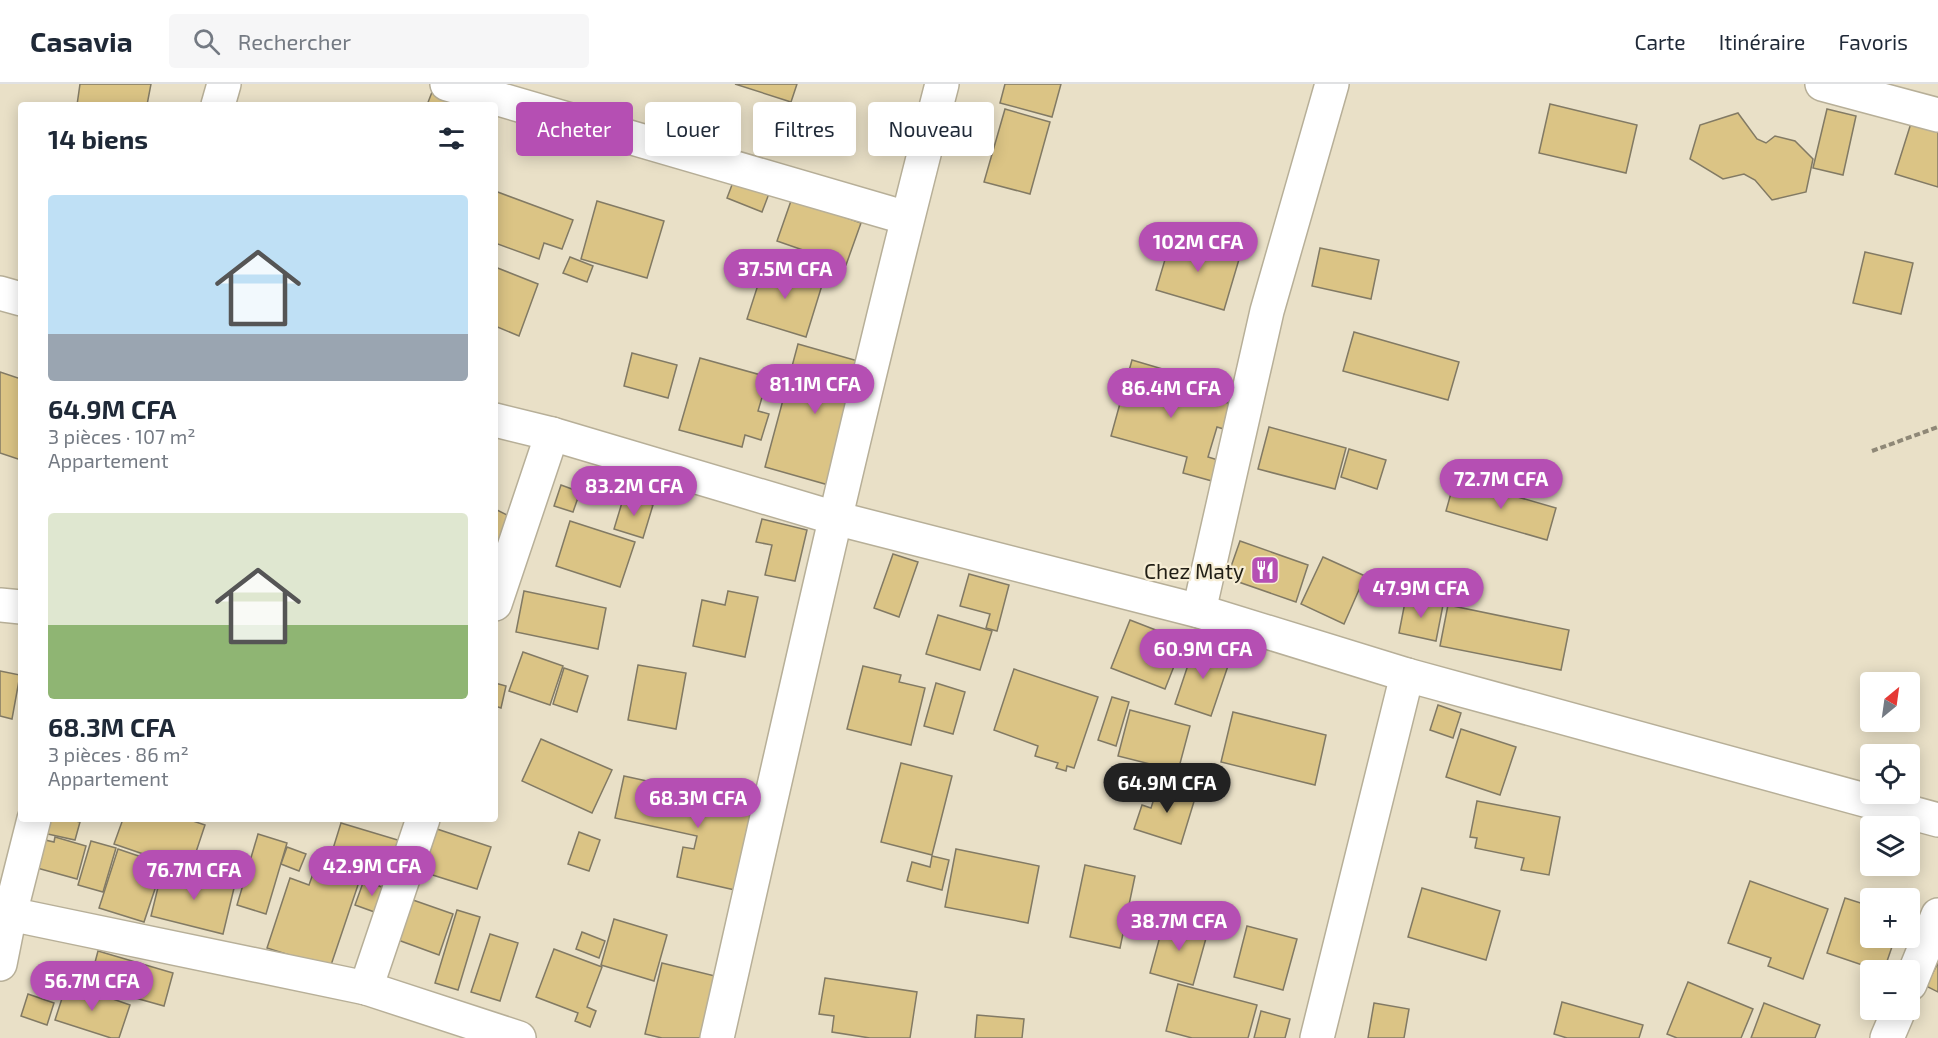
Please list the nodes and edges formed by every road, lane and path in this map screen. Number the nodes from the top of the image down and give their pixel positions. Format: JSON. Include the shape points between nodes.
{"nodes":[{"id":1,"x":224,"y":84,"type":"edge"},
{"id":2,"x":447,"y":84,"type":"edge"},
{"id":3,"x":942,"y":84,"type":"edge"},
{"id":4,"x":1332,"y":84,"type":"edge"},
{"id":5,"x":1822,"y":84,"type":"edge"},
{"id":6,"x":219,"y":102,"type":"edge"},
{"id":7,"x":1938,"y":115,"type":"edge"},
{"id":8,"x":907,"y":218,"type":"junction"},
{"id":9,"x":0,"y":293,"type":"edge"},
{"id":10,"x":18,"y":298,"type":"edge"},
{"id":11,"x":498,"y":421,"type":"edge"},
{"id":12,"x":1938,"y":427,"type":"edge"},
{"id":13,"x":552,"y":434,"type":"junction"},
{"id":14,"x":1872,"y":451,"type":"dead end"},
{"id":15,"x":835,"y":518,"type":"junction"},
{"id":16,"x":498,"y":595,"type":"edge"},
{"id":17,"x":0,"y":604,"type":"edge"},
{"id":18,"x":18,"y":607,"type":"edge"},
{"id":19,"x":1199,"y":611,"type":"junction"},
{"id":20,"x":1407,"y":675,"type":"junction"},
{"id":21,"x":1938,"y":820,"type":"edge"},
{"id":22,"x":33,"y":822,"type":"edge"},
{"id":23,"x":422,"y":822,"type":"edge"},
{"id":24,"x":10,"y":914,"type":"junction"},
{"id":25,"x":1938,"y":915,"type":"edge"},
{"id":26,"x":1920,"y":960,"type":"edge"},
{"id":27,"x":0,"y":964,"type":"edge"},
{"id":28,"x":366,"y":988,"type":"junction"},
{"id":29,"x":1895,"y":1020,"type":"edge"},
{"id":30,"x":519,"y":1038,"type":"edge"},
{"id":31,"x":717,"y":1038,"type":"edge"},
{"id":32,"x":1317,"y":1038,"type":"edge"},
{"id":33,"x":1887,"y":1038,"type":"edge"}],
"edges":[{"from":1,"to":6,"type":"street"},
{"from":2,"to":8,"type":"street"},
{"from":3,"to":8,"type":"street"},
{"from":4,"to":19,"type":"street","via":[[1267,311]]},
{"from":5,"to":7,"type":"street"},
{"from":8,"to":15,"type":"street"},
{"from":9,"to":10,"type":"street"},
{"from":11,"to":13,"type":"street"},
{"from":12,"to":14,"type":"path"},
{"from":13,"to":15,"type":"street"},
{"from":13,"to":16,"type":"street"},
{"from":15,"to":19,"type":"street"},
{"from":15,"to":31,"type":"street"},
{"from":17,"to":18,"type":"street"},
{"from":19,"to":20,"type":"street"},
{"from":20,"to":21,"type":"street"},
{"from":20,"to":32,"type":"street"},
{"from":22,"to":24,"type":"street"},
{"from":23,"to":28,"type":"street"},
{"from":24,"to":27,"type":"street"},
{"from":24,"to":28,"type":"street"},
{"from":25,"to":26,"type":"street"},
{"from":28,"to":30,"type":"street"},
{"from":29,"to":33,"type":"street"}]}
